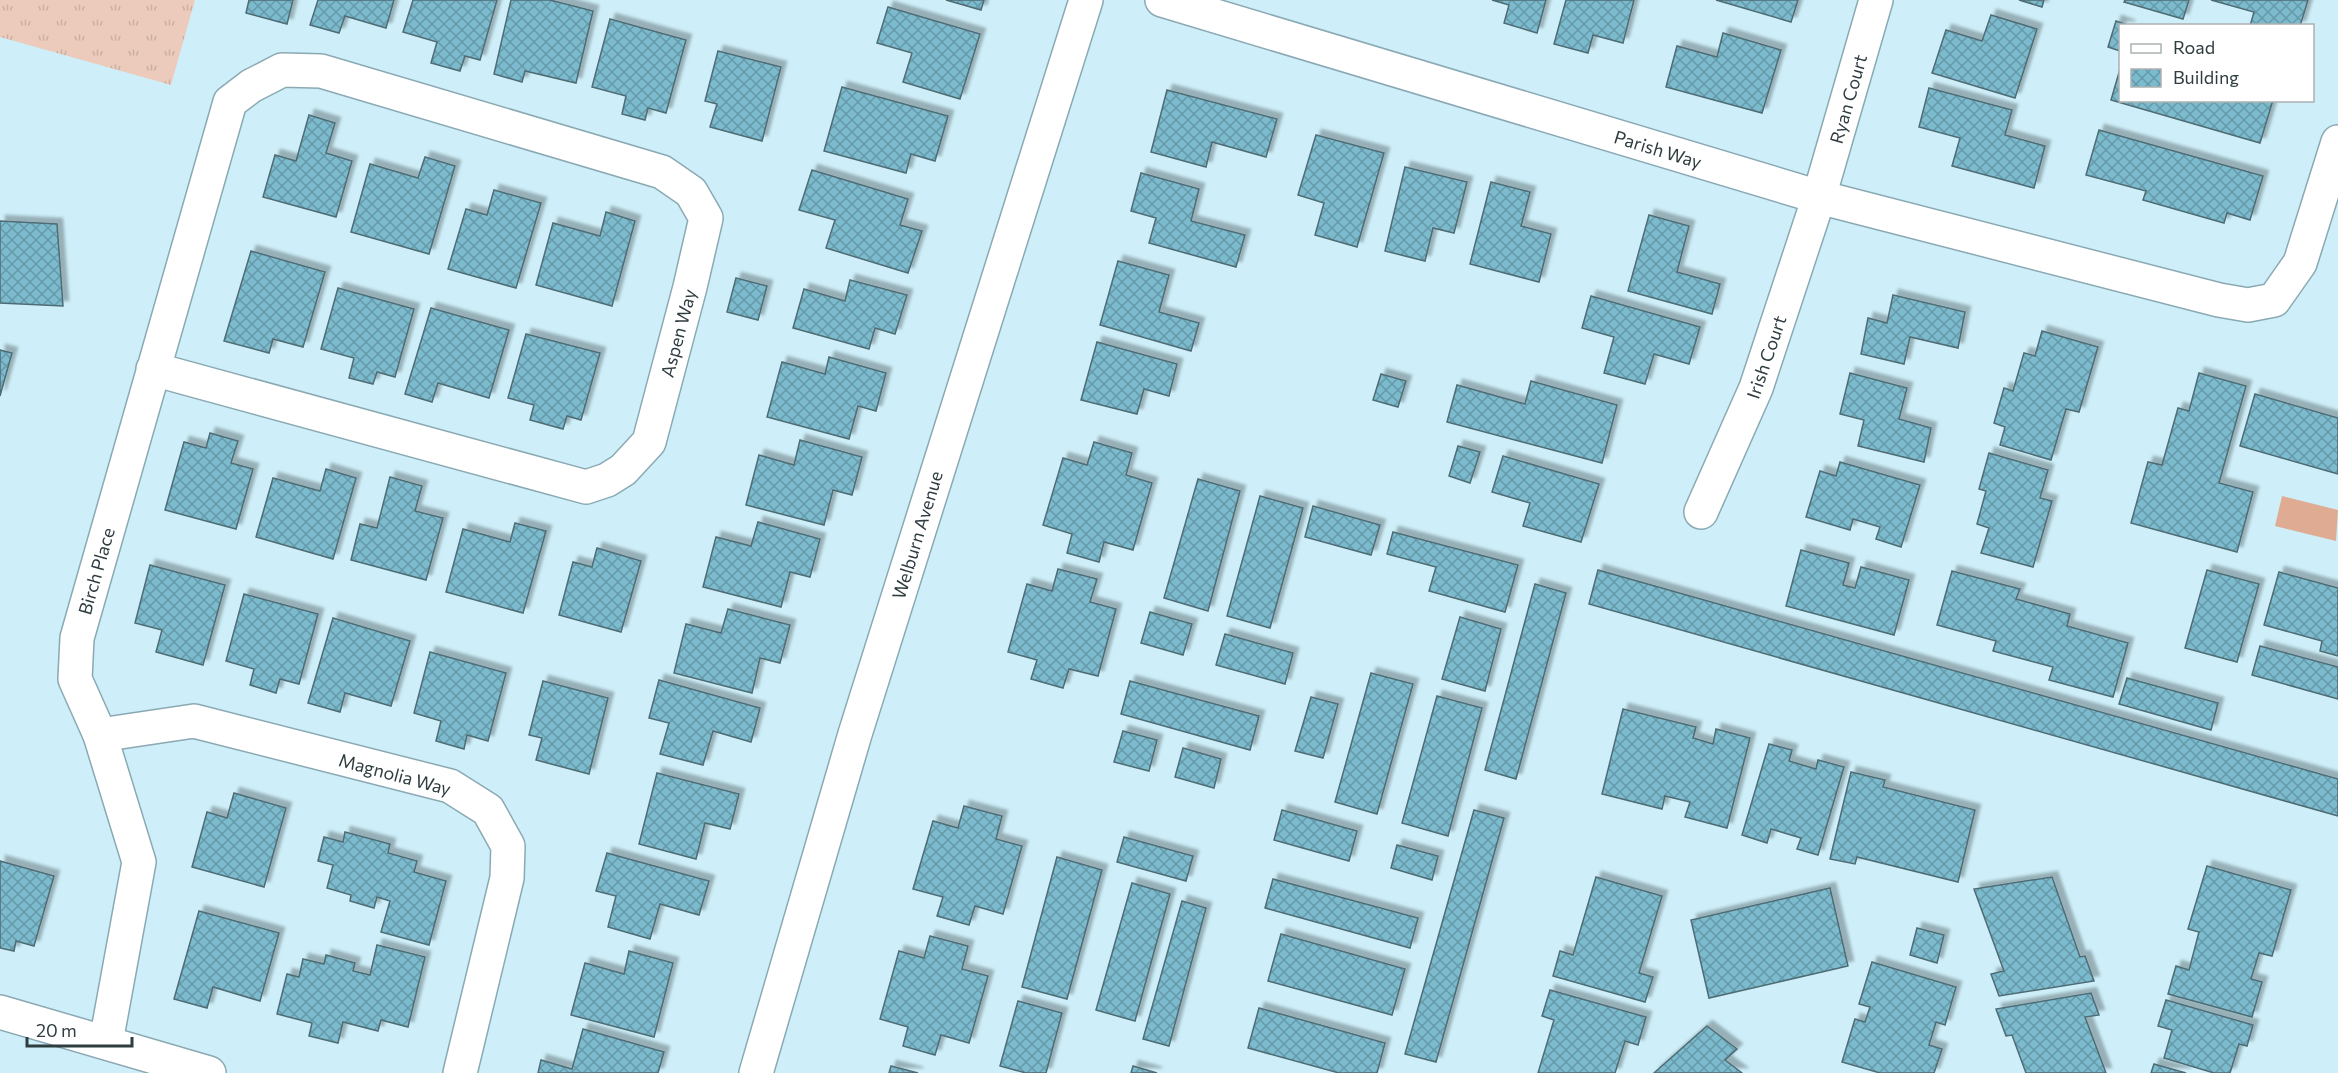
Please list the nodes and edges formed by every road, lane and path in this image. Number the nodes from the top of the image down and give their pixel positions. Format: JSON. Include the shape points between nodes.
{"nodes":[{"id":1,"x":1086,"y":0,"type":"edge"},
{"id":2,"x":1162,"y":0,"type":"edge"},
{"id":3,"x":1876,"y":0,"type":"edge"},
{"id":4,"x":230,"y":102,"type":"joint"},
{"id":5,"x":2338,"y":142,"type":"edge"},
{"id":6,"x":1819,"y":197,"type":"junction"},
{"id":7,"x":153,"y":369,"type":"junction"},
{"id":8,"x":1701,"y":512,"type":"dead end"},
{"id":9,"x":100,"y":735,"type":"junction"},
{"id":10,"x":0,"y":1012,"type":"edge"},
{"id":11,"x":106,"y":1042,"type":"junction"},
{"id":12,"x":209,"y":1073,"type":"edge"},
{"id":13,"x":460,"y":1073,"type":"edge"},
{"id":14,"x":756,"y":1073,"type":"edge"}],
"edges":[{"from":1,"to":14,"type":"street","name":"Welburn Avenue","via":[[855,734]]},
{"from":2,"to":6,"type":"street","name":"Parish Way"},
{"from":3,"to":6,"type":"street","name":"Ryan Court"},
{"from":4,"to":7,"type":"street","name":"Birch Place"},
{"from":4,"to":7,"type":"street","name":"Aspen Way","via":[[282,70],[321,71],[662,172],[691,192],[706,218],[649,442],[623,470],[586,487]]},
{"from":5,"to":6,"type":"street","name":"Parish Way","via":[[2300,263],[2274,300],[2248,305]]},
{"from":6,"to":8,"type":"street","name":"Irish Court","via":[[1756,388]]},
{"from":7,"to":9,"type":"street","name":"Birch Place","via":[[77,638],[75,680]]},
{"from":9,"to":11,"type":"street","name":"Birch Place","via":[[139,862]]},
{"from":9,"to":13,"type":"street","name":"Magnolia Way","via":[[194,721],[450,786],[488,810],[508,846],[507,878]]},
{"from":10,"to":11,"type":"street"},
{"from":11,"to":12,"type":"street"}]}
